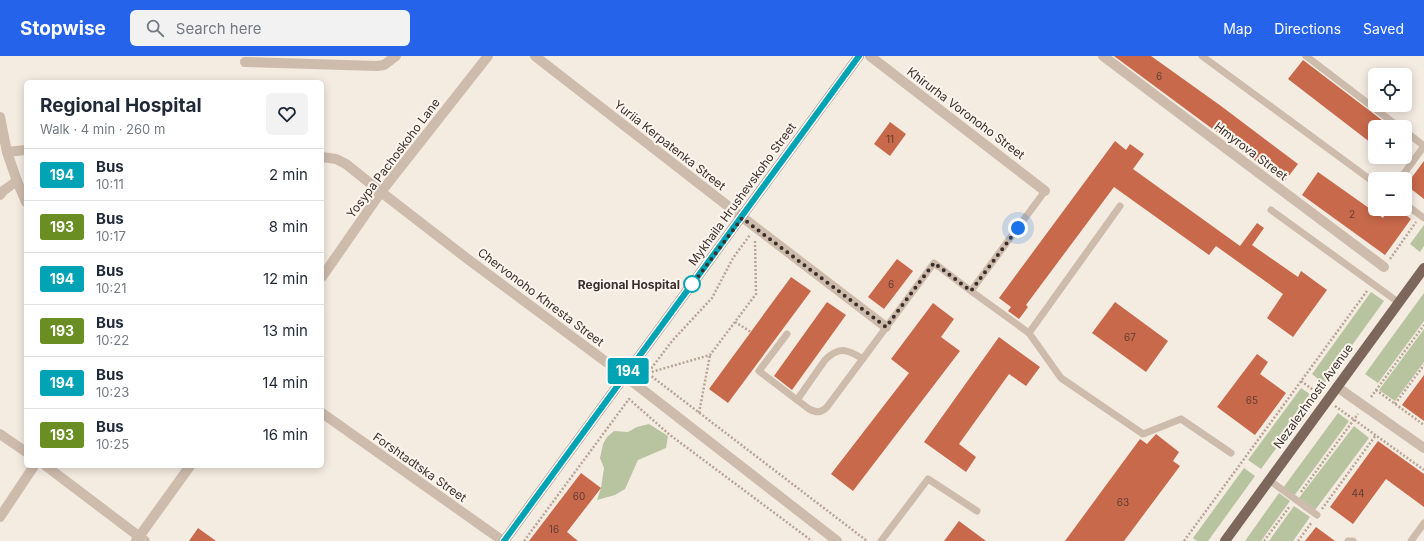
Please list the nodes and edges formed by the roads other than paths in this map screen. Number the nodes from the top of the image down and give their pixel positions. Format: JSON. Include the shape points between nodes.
{"nodes":[{"id":1,"x":396,"y":56,"type":"edge"},
{"id":2,"x":488,"y":56,"type":"edge"},
{"id":3,"x":535,"y":56,"type":"edge"},
{"id":4,"x":859,"y":56,"type":"edge"},
{"id":5,"x":870,"y":56,"type":"edge"},
{"id":6,"x":1103,"y":56,"type":"edge"},
{"id":7,"x":1202,"y":56,"type":"edge"},
{"id":8,"x":1306,"y":56,"type":"edge"},
{"id":9,"x":245,"y":62,"type":"dead end"},
{"id":10,"x":0,"y":117,"type":"edge"},
{"id":11,"x":1390,"y":120,"type":"edge"},
{"id":12,"x":1412,"y":137,"type":"edge"},
{"id":13,"x":1424,"y":146,"type":"edge"},
{"id":14,"x":24,"y":150,"type":"edge"},
{"id":15,"x":7,"y":152,"type":"junction"},
{"id":16,"x":324,"y":157,"type":"edge"},
{"id":17,"x":1405,"y":172,"type":"edge"},
{"id":18,"x":1368,"y":177,"type":"edge"},
{"id":19,"x":17,"y":181,"type":"junction"},
{"id":20,"x":1045,"y":191,"type":"joint"},
{"id":21,"x":381,"y":192,"type":"junction"},
{"id":22,"x":0,"y":195,"type":"edge"},
{"id":23,"x":24,"y":197,"type":"edge"},
{"id":24,"x":1120,"y":206,"type":"dead end"},
{"id":25,"x":1412,"y":209,"type":"edge"},
{"id":26,"x":1271,"y":210,"type":"dead end"},
{"id":27,"x":1422,"y":217,"type":"edge"},
{"id":28,"x":742,"y":218,"type":"junction"},
{"id":29,"x":1384,"y":267,"type":"road end"},
{"id":30,"x":1424,"y":268,"type":"edge"},
{"id":31,"x":324,"y":274,"type":"edge"},
{"id":32,"x":971,"y":291,"type":"junction"},
{"id":33,"x":1398,"y":302,"type":"junction"},
{"id":34,"x":886,"y":327,"type":"junction"},
{"id":35,"x":1029,"y":333,"type":"junction"},
{"id":36,"x":787,"y":334,"type":"dead end"},
{"id":37,"x":863,"y":359,"type":"junction"},
{"id":38,"x":625,"y":376,"type":"junction"},
{"id":39,"x":1337,"y":387,"type":"junction"},
{"id":40,"x":797,"y":400,"type":"junction"},
{"id":41,"x":324,"y":414,"type":"edge"},
{"id":42,"x":0,"y":434,"type":"edge"},
{"id":43,"x":1424,"y":448,"type":"edge"},
{"id":44,"x":24,"y":451,"type":"edge"},
{"id":45,"x":1231,"y":453,"type":"dead end"},
{"id":46,"x":33,"y":468,"type":"edge"},
{"id":47,"x":49,"y":468,"type":"edge"},
{"id":48,"x":189,"y":468,"type":"edge"},
{"id":49,"x":1269,"y":480,"type":"junction"},
{"id":50,"x":978,"y":511,"type":"dead end"},
{"id":51,"x":1317,"y":515,"type":"road end"},
{"id":52,"x":0,"y":517,"type":"edge"},
{"id":53,"x":1424,"y":523,"type":"edge"},
{"id":54,"x":140,"y":540,"type":"edge"},
{"id":55,"x":503,"y":541,"type":"edge"},
{"id":56,"x":837,"y":541,"type":"edge"},
{"id":57,"x":882,"y":541,"type":"edge"},
{"id":58,"x":1225,"y":541,"type":"edge"},
{"id":59,"x":1348,"y":541,"type":"edge"},
{"id":60,"x":1353,"y":541,"type":"edge"},
{"id":61,"x":1411,"y":541,"type":"edge"}],
"edges":[{"from":1,"to":9,"type":"street","via":[[384,65],[378,66]]},
{"from":2,"to":21,"type":"street","name":"Yosypa Pachoskoho Lane"},
{"from":3,"to":28,"type":"street","name":"Yuriia Kerpatenka Street"},
{"from":4,"to":28,"type":"street","name":"Mykhaila Hrushevskoho Street"},
{"from":5,"to":20,"type":"street","name":"Khirurha Voronoho Street"},
{"from":6,"to":29,"type":"street","name":"Hmyrova Street"},
{"from":7,"to":18,"type":"lane"},
{"from":8,"to":11,"type":"lane"},
{"from":10,"to":15,"type":"street"},
{"from":12,"to":13,"type":"lane"},
{"from":13,"to":17,"type":"lane"},
{"from":14,"to":15,"type":"street"},
{"from":15,"to":19,"type":"street"},
{"from":16,"to":21,"type":"street","name":"Chervonoho Khresta Street","via":[[336,158],[346,164]]},
{"from":19,"to":22,"type":"street"},
{"from":19,"to":23,"type":"street"},
{"from":20,"to":32,"type":"lane"},
{"from":21,"to":31,"type":"street","name":"Yosypa Pachoskoho Lane"},
{"from":21,"to":38,"type":"street","name":"Chervonoho Khresta Street"},
{"from":24,"to":35,"type":"lane"},
{"from":25,"to":27,"type":"lane"},
{"from":26,"to":33,"type":"lane"},
{"from":28,"to":34,"type":"street","name":"Yuriia Kerpatenka Street"},
{"from":28,"to":38,"type":"street","name":"Mykhaila Hrushevskoho Street"},
{"from":30,"to":33,"type":"main road","name":"Nezalezhnosti Avenue"},
{"from":32,"to":34,"type":"lane","via":[[934,263]]},
{"from":32,"to":35,"type":"lane"},
{"from":33,"to":39,"type":"main road","name":"Nezalezhnosti Avenue"},
{"from":34,"to":37,"type":"lane"},
{"from":35,"to":45,"type":"lane","via":[[1061,378],[1143,434],[1181,419]]},
{"from":36,"to":40,"type":"lane","via":[[759,371]]},
{"from":37,"to":40,"type":"lane","via":[[844,350],[830,355]]},
{"from":37,"to":40,"type":"lane","via":[[822,412],[809,409]]},
{"from":38,"to":55,"type":"street","name":"Mykhaila Hrushevskoho Street"},
{"from":38,"to":56,"type":"street","name":"Chervonoho Khresta Street"},
{"from":39,"to":43,"type":"street"},
{"from":39,"to":49,"type":"main road","name":"Nezalezhnosti Avenue"},
{"from":41,"to":55,"type":"street","name":"Forshtadtska Street"},
{"from":42,"to":44,"type":"street"},
{"from":46,"to":52,"type":"street"},
{"from":47,"to":54,"type":"street"},
{"from":48,"to":54,"type":"street"},
{"from":49,"to":51,"type":"lane"},
{"from":49,"to":58,"type":"main road","name":"Nezalezhnosti Avenue"},
{"from":50,"to":57,"type":"lane","via":[[928,479]]},
{"from":53,"to":61,"type":"lane"},
{"from":59,"to":60,"type":"lane"}]}
